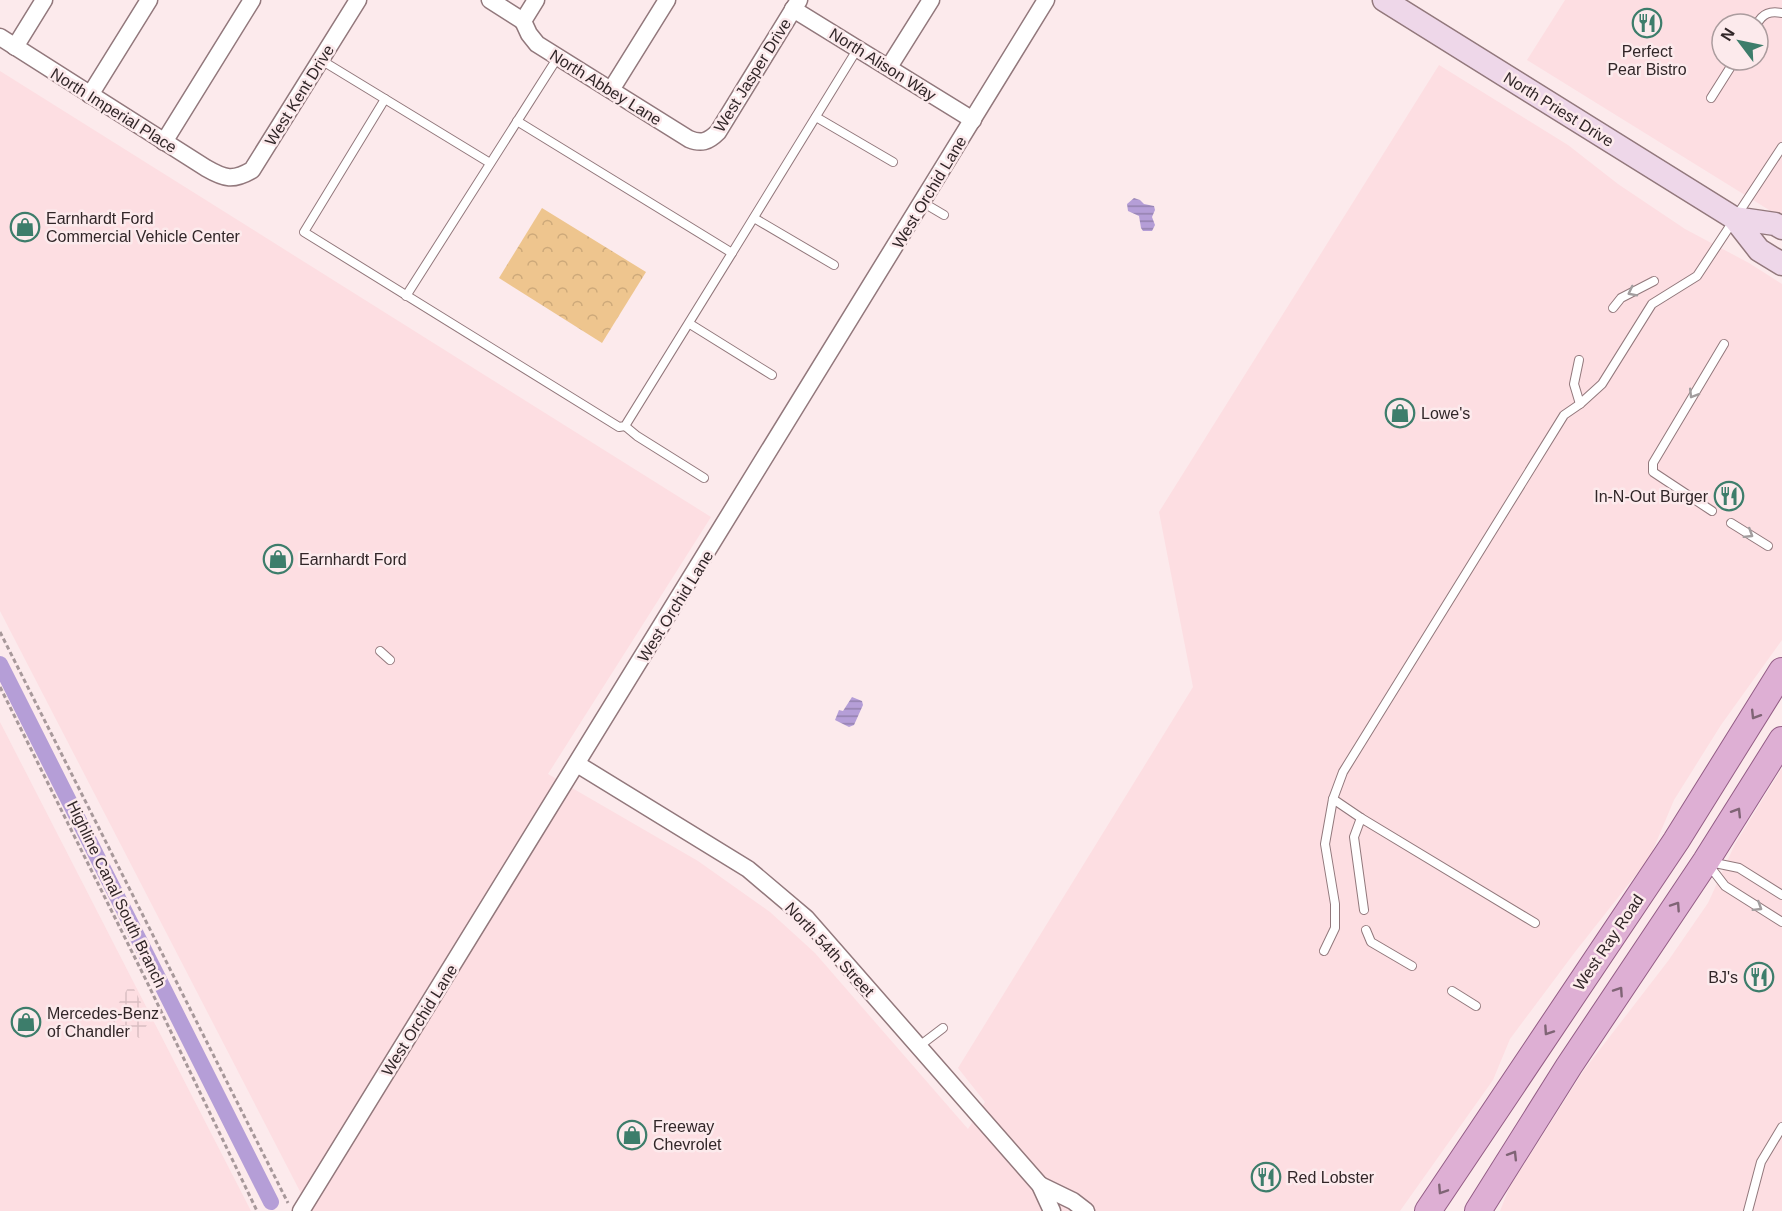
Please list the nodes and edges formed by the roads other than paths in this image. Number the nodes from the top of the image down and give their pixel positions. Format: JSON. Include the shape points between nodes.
{"nodes":[{"id":1,"x":44,"y":0,"type":"edge"},
{"id":2,"x":149,"y":0,"type":"edge"},
{"id":3,"x":252,"y":0,"type":"edge"},
{"id":4,"x":358,"y":0,"type":"edge"},
{"id":5,"x":490,"y":0,"type":"edge"},
{"id":6,"x":536,"y":0,"type":"edge"},
{"id":7,"x":667,"y":0,"type":"edge"},
{"id":8,"x":931,"y":0,"type":"edge"},
{"id":9,"x":1046,"y":0,"type":"edge"},
{"id":10,"x":1384,"y":0,"type":"edge"},
{"id":11,"x":796,"y":5,"type":"edge"},
{"id":12,"x":523,"y":21,"type":"junction"},
{"id":13,"x":0,"y":37,"type":"edge"},
{"id":14,"x":15,"y":47,"type":"junction"},
{"id":15,"x":858,"y":48,"type":"junction"},
{"id":16,"x":558,"y":57,"type":"junction"},
{"id":17,"x":321,"y":60,"type":"junction"},
{"id":18,"x":889,"y":67,"type":"junction"},
{"id":19,"x":1727,"y":72,"type":"edge"},
{"id":20,"x":611,"y":90,"type":"junction"},
{"id":21,"x":90,"y":95,"type":"junction"},
{"id":22,"x":1711,"y":98,"type":"dead end"},
{"id":23,"x":385,"y":99,"type":"junction"},
{"id":24,"x":816,"y":117,"type":"junction"},
{"id":25,"x":973,"y":120,"type":"junction"},
{"id":26,"x":518,"y":121,"type":"junction"},
{"id":27,"x":164,"y":142,"type":"junction"},
{"id":28,"x":700,"y":143,"type":"joint"},
{"id":29,"x":1782,"y":147,"type":"edge"},
{"id":30,"x":893,"y":162,"type":"dead end"},
{"id":31,"x":490,"y":163,"type":"junction"},
{"id":32,"x":231,"y":178,"type":"joint"},
{"id":33,"x":922,"y":202,"type":"junction"},
{"id":34,"x":944,"y":215,"type":"dead end"},
{"id":35,"x":754,"y":218,"type":"junction"},
{"id":36,"x":1734,"y":218,"type":"junction"},
{"id":37,"x":1782,"y":228,"type":"edge"},
{"id":38,"x":732,"y":253,"type":"junction"},
{"id":39,"x":1782,"y":264,"type":"edge"},
{"id":40,"x":834,"y":266,"type":"dead end"},
{"id":41,"x":1654,"y":281,"type":"dead end"},
{"id":42,"x":406,"y":296,"type":"junction"},
{"id":43,"x":1613,"y":308,"type":"dead end"},
{"id":44,"x":690,"y":324,"type":"junction"},
{"id":45,"x":1724,"y":344,"type":"dead end"},
{"id":46,"x":1579,"y":360,"type":"dead end"},
{"id":47,"x":772,"y":375,"type":"dead end"},
{"id":48,"x":1580,"y":404,"type":"junction"},
{"id":49,"x":625,"y":426,"type":"junction"},
{"id":50,"x":704,"y":478,"type":"dead end"},
{"id":51,"x":1712,"y":511,"type":"dead end"},
{"id":52,"x":1731,"y":523,"type":"dead end"},
{"id":53,"x":1768,"y":546,"type":"dead end"},
{"id":54,"x":380,"y":651,"type":"dead end"},
{"id":55,"x":390,"y":660,"type":"dead end"},
{"id":56,"x":1782,"y":671,"type":"edge"},
{"id":57,"x":1782,"y":740,"type":"edge"},
{"id":58,"x":577,"y":764,"type":"junction"},
{"id":59,"x":1333,"y":799,"type":"junction"},
{"id":60,"x":1361,"y":818,"type":"junction"},
{"id":61,"x":1706,"y":861,"type":"junction"},
{"id":62,"x":1782,"y":894,"type":"edge"},
{"id":63,"x":1364,"y":910,"type":"dead end"},
{"id":64,"x":1782,"y":922,"type":"edge"},
{"id":65,"x":1535,"y":923,"type":"dead end"},
{"id":66,"x":1366,"y":930,"type":"dead end"},
{"id":67,"x":1324,"y":951,"type":"dead end"},
{"id":68,"x":1412,"y":966,"type":"dead end"},
{"id":69,"x":1452,"y":991,"type":"dead end"},
{"id":70,"x":1476,"y":1006,"type":"dead end"},
{"id":71,"x":943,"y":1028,"type":"dead end"},
{"id":72,"x":918,"y":1047,"type":"junction"},
{"id":73,"x":1782,"y":1127,"type":"edge"},
{"id":74,"x":1040,"y":1185,"type":"junction"},
{"id":75,"x":295,"y":1208,"type":"edge"},
{"id":76,"x":1482,"y":1208,"type":"edge"},
{"id":77,"x":1052,"y":1211,"type":"edge"},
{"id":78,"x":1086,"y":1211,"type":"edge"},
{"id":79,"x":1428,"y":1211,"type":"edge"},
{"id":80,"x":1748,"y":1211,"type":"edge"}],
"edges":[{"from":1,"to":14,"type":"street"},
{"from":2,"to":21,"type":"street"},
{"from":3,"to":27,"type":"street"},
{"from":4,"to":17,"type":"street","name":"West Kent Drive"},
{"from":5,"to":12,"type":"street"},
{"from":6,"to":12,"type":"street"},
{"from":7,"to":20,"type":"street"},
{"from":8,"to":18,"type":"street"},
{"from":9,"to":25,"type":"street","name":"West Orchid Lane"},
{"from":10,"to":36,"type":"main road","name":"North Priest Drive"},
{"from":11,"to":15,"type":"street","name":"North Alison Way"},
{"from":11,"to":28,"type":"street","name":"West Jasper Drive","via":[[718,132]]},
{"from":12,"to":16,"type":"street","name":"North Abbey Lane","via":[[537,44]]},
{"from":13,"to":14,"type":"street","name":"North Imperial Place"},
{"from":14,"to":21,"type":"street","name":"North Imperial Place"},
{"from":15,"to":18,"type":"street","name":"North Alison Way"},
{"from":15,"to":24,"type":"lane"},
{"from":16,"to":20,"type":"street","name":"North Abbey Lane"},
{"from":16,"to":26,"type":"lane"},
{"from":17,"to":23,"type":"lane"},
{"from":17,"to":32,"type":"street","name":"West Kent Drive","via":[[252,170]]},
{"from":18,"to":25,"type":"street","name":"North Alison Way"},
{"from":19,"to":22,"type":"lane"},
{"from":20,"to":28,"type":"street","name":"North Abbey Lane"},
{"from":21,"to":27,"type":"street","name":"North Imperial Place"},
{"from":23,"to":31,"type":"lane"},
{"from":23,"to":42,"type":"lane","via":[[304,232]]},
{"from":24,"to":30,"type":"lane"},
{"from":24,"to":35,"type":"lane"},
{"from":25,"to":33,"type":"street","name":"West Orchid Lane"},
{"from":26,"to":31,"type":"lane"},
{"from":26,"to":38,"type":"lane"},
{"from":27,"to":32,"type":"street","name":"North Imperial Place","via":[[217,174]]},
{"from":29,"to":36,"type":"lane"},
{"from":31,"to":42,"type":"lane"},
{"from":33,"to":34,"type":"lane"},
{"from":33,"to":58,"type":"street","name":"West Orchid Lane"},
{"from":35,"to":38,"type":"lane"},
{"from":35,"to":40,"type":"lane"},
{"from":36,"to":37,"type":"main road","name":"North Priest Drive"},
{"from":36,"to":39,"type":"main road","name":"North Priest Drive","via":[[1759,250]]},
{"from":36,"to":48,"type":"lane","via":[[1697,276],[1652,304],[1602,384]]},
{"from":38,"to":44,"type":"lane"},
{"from":41,"to":43,"type":"lane","one_way":true,"via":[[1620,298]]},
{"from":42,"to":49,"type":"lane","via":[[619,427]]},
{"from":44,"to":47,"type":"lane"},
{"from":44,"to":49,"type":"lane"},
{"from":45,"to":51,"type":"lane","one_way":true,"via":[[1653,463],[1653,472],[1662,480]]},
{"from":46,"to":48,"type":"lane","via":[[1574,384]]},
{"from":48,"to":59,"type":"lane","via":[[1564,415],[1342,772]]},
{"from":49,"to":50,"type":"lane"},
{"from":52,"to":53,"type":"lane","one_way":true},
{"from":54,"to":55,"type":"lane"},
{"from":56,"to":79,"type":"main road","name":"West Ray Road","one_way":true,"via":[[1676,841]]},
{"from":61,"to":57,"type":"main road","one_way":true},
{"from":58,"to":72,"type":"street","name":"North 54th Street","via":[[748,869],[806,918]]},
{"from":58,"to":75,"type":"street","name":"West Orchid Lane"},
{"from":59,"to":60,"type":"lane"},
{"from":59,"to":67,"type":"lane","via":[[1325,844],[1335,928]]},
{"from":60,"to":63,"type":"lane","via":[[1354,837]]},
{"from":60,"to":65,"type":"lane"},
{"from":61,"to":62,"type":"lane","via":[[1739,868]]},
{"from":61,"to":64,"type":"lane","one_way":true,"via":[[1725,886]]},
{"from":76,"to":61,"type":"main road","one_way":true,"via":[[1569,1066]]},
{"from":66,"to":68,"type":"lane","via":[[1371,942]]},
{"from":69,"to":70,"type":"lane"},
{"from":71,"to":72,"type":"lane"},
{"from":72,"to":74,"type":"street","name":"North 54th Street"},
{"from":73,"to":80,"type":"lane","via":[[1761,1162]]},
{"from":74,"to":77,"type":"street","name":"North 54th Street"},
{"from":74,"to":78,"type":"street","name":"North 54th Street"}]}
